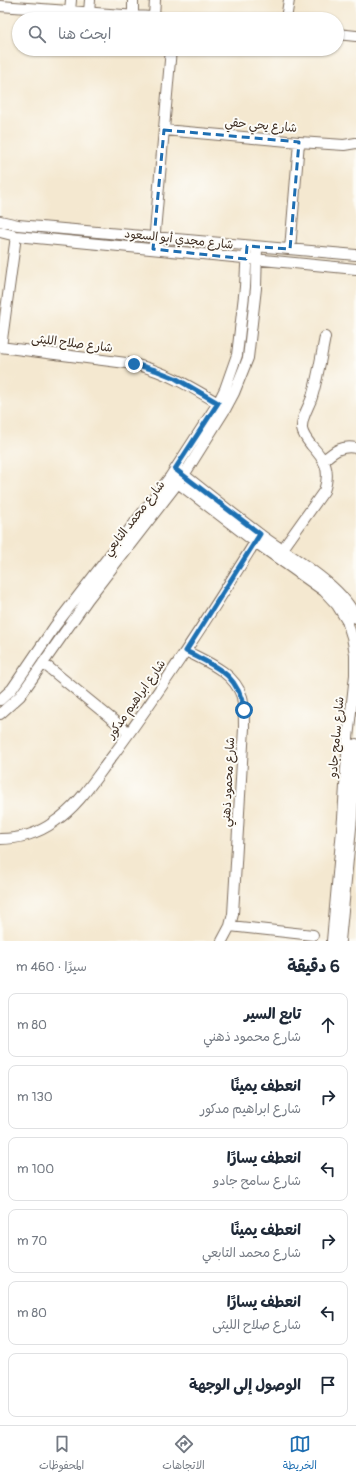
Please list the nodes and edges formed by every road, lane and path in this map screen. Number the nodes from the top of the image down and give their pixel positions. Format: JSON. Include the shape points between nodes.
{"nodes":[{"id":1,"x":71,"y":0,"type":"edge"},
{"id":2,"x":90,"y":0,"type":"edge"},
{"id":3,"x":133,"y":0,"type":"edge"},
{"id":4,"x":155,"y":0,"type":"edge"},
{"id":5,"x":289,"y":0,"type":"edge"},
{"id":6,"x":0,"y":6,"type":"edge"},
{"id":7,"x":70,"y":11,"type":"junction"},
{"id":8,"x":89,"y":12,"type":"joint"},
{"id":9,"x":133,"y":12,"type":"edge"},
{"id":10,"x":154,"y":12,"type":"edge"},
{"id":11,"x":287,"y":12,"type":"edge"},
{"id":12,"x":344,"y":35,"type":"edge"},
{"id":13,"x":356,"y":36,"type":"edge"},
{"id":14,"x":170,"y":56,"type":"edge"},
{"id":15,"x":164,"y":130,"type":"junction"},
{"id":16,"x":299,"y":142,"type":"junction"},
{"id":17,"x":356,"y":142,"type":"edge"},
{"id":18,"x":0,"y":221,"type":"edge"},
{"id":19,"x":0,"y":232,"type":"edge"},
{"id":20,"x":16,"y":236,"type":"junction"},
{"id":21,"x":154,"y":237,"type":"junction"},
{"id":22,"x":252,"y":247,"type":"junction"},
{"id":23,"x":153,"y":249,"type":"junction"},
{"id":24,"x":290,"y":249,"type":"junction"},
{"id":25,"x":356,"y":255,"type":"edge"},
{"id":26,"x":252,"y":259,"type":"junction"},
{"id":27,"x":356,"y":269,"type":"edge"},
{"id":28,"x":325,"y":337,"type":"dead end"},
{"id":29,"x":1,"y":347,"type":"edge"},
{"id":30,"x":222,"y":405,"type":"junction"},
{"id":31,"x":356,"y":448,"type":"edge"},
{"id":32,"x":324,"y":460,"type":"junction"},
{"id":33,"x":177,"y":476,"type":"junction"},
{"id":34,"x":257,"y":538,"type":"junction"},
{"id":35,"x":282,"y":550,"type":"junction"},
{"id":36,"x":356,"y":618,"type":"edge"},
{"id":37,"x":59,"y":629,"type":"junction"},
{"id":38,"x":186,"y":651,"type":"junction"},
{"id":39,"x":43,"y":663,"type":"junction"},
{"id":40,"x":0,"y":700,"type":"edge"},
{"id":41,"x":0,"y":714,"type":"edge"},
{"id":42,"x":129,"y":733,"type":"junction"},
{"id":43,"x":356,"y":744,"type":"edge"},
{"id":44,"x":350,"y":818,"type":"edge"},
{"id":45,"x":0,"y":839,"type":"edge"},
{"id":46,"x":230,"y":926,"type":"junction"},
{"id":47,"x":313,"y":935,"type":"dead end"},
{"id":48,"x":222,"y":941,"type":"edge"},
{"id":49,"x":332,"y":941,"type":"edge"},
{"id":50,"x":340,"y":941,"type":"edge"}],
"edges":[{"from":1,"to":7,"type":"street"},
{"from":2,"to":8,"type":"street"},
{"from":3,"to":9,"type":"street"},
{"from":4,"to":10,"type":"street"},
{"from":5,"to":11,"type":"street"},
{"from":6,"to":7,"type":"street"},
{"from":7,"to":8,"type":"street"},
{"from":12,"to":13,"type":"street"},
{"from":14,"to":15,"type":"street"},
{"from":15,"to":16,"type":"street","name":"شارع يحي حقي"},
{"from":15,"to":21,"type":"street"},
{"from":16,"to":17,"type":"street","name":"شارع يحي حقي","via":[[344,145]]},
{"from":16,"to":24,"type":"street"},
{"from":18,"to":21,"type":"street","name":"شارع مجدي أبو السعود","via":[[18,225]]},
{"from":19,"to":20,"type":"street","name":"شارع مجدي أبو السعود"},
{"from":20,"to":23,"type":"street","name":"شارع مجدي أبو السعود"},
{"from":20,"to":29,"type":"street"},
{"from":21,"to":22,"type":"street","name":"شارع مجدي أبو السعود"},
{"from":21,"to":23,"type":"street"},
{"from":22,"to":24,"type":"street","name":"شارع مجدي أبو السعود"},
{"from":22,"to":26,"type":"street","name":"شارع محمد التابعي"},
{"from":23,"to":26,"type":"street","name":"شارع مجدي أبو السعود"},
{"from":24,"to":25,"type":"street","name":"شارع مجدي أبو السعود"},
{"from":26,"to":27,"type":"street","name":"شارع مجدي أبو السعود"},
{"from":26,"to":30,"type":"street","name":"شارع محمد التابعي","via":[[245,287],[237,355]]},
{"from":28,"to":32,"type":"street","via":[[312,398],[303,419],[302,430],[306,440]]},
{"from":29,"to":30,"type":"street","name":"شارع صلاح الليثى","via":[[134,364],[175,378]]},
{"from":30,"to":33,"type":"street","name":"شارع محمد التابعي"},
{"from":31,"to":32,"type":"street","via":[[348,446],[335,450]]},
{"from":32,"to":35,"type":"street","via":[[328,473],[324,491]]},
{"from":33,"to":34,"type":"street","name":"شارع سامح جادو"},
{"from":33,"to":37,"type":"street","name":"شارع محمد التابعي"},
{"from":34,"to":35,"type":"street","name":"شارع سامح جادو"},
{"from":34,"to":38,"type":"street","name":"شارع ابراهيم مدكور"},
{"from":34,"to":44,"type":"street","name":"شارع سامح جادو","via":[[324,591],[347,621],[355,654],[348,738]]},
{"from":35,"to":36,"type":"street","name":"شارع سامح جادو","via":[[330,586],[344,599]]},
{"from":37,"to":39,"type":"street","name":"شارع محمد التابعي"},
{"from":37,"to":40,"type":"street","name":"شارع محمد التابعي","via":[[12,689]]},
{"from":38,"to":42,"type":"street","name":"شارع ابراهيم مدكور"},
{"from":38,"to":46,"type":"street","name":"شارع محمود ذهني","via":[[228,675],[242,697],[244,728],[233,914]]},
{"from":39,"to":41,"type":"street","name":"شارع محمد التابعي","via":[[20,696]]},
{"from":39,"to":42,"type":"street"},
{"from":42,"to":45,"type":"street","name":"شارع ابراهيم مدكور","via":[[73,806],[54,822],[33,833]]},
{"from":43,"to":44,"type":"street","name":"شارع سامح جادو"},
{"from":44,"to":49,"type":"street","name":"شارع سامح جادو"},
{"from":44,"to":50,"type":"street","name":"شارع سامح جادو"},
{"from":46,"to":47,"type":"street"},
{"from":46,"to":48,"type":"street","name":"شارع محمود ذهني"}]}
